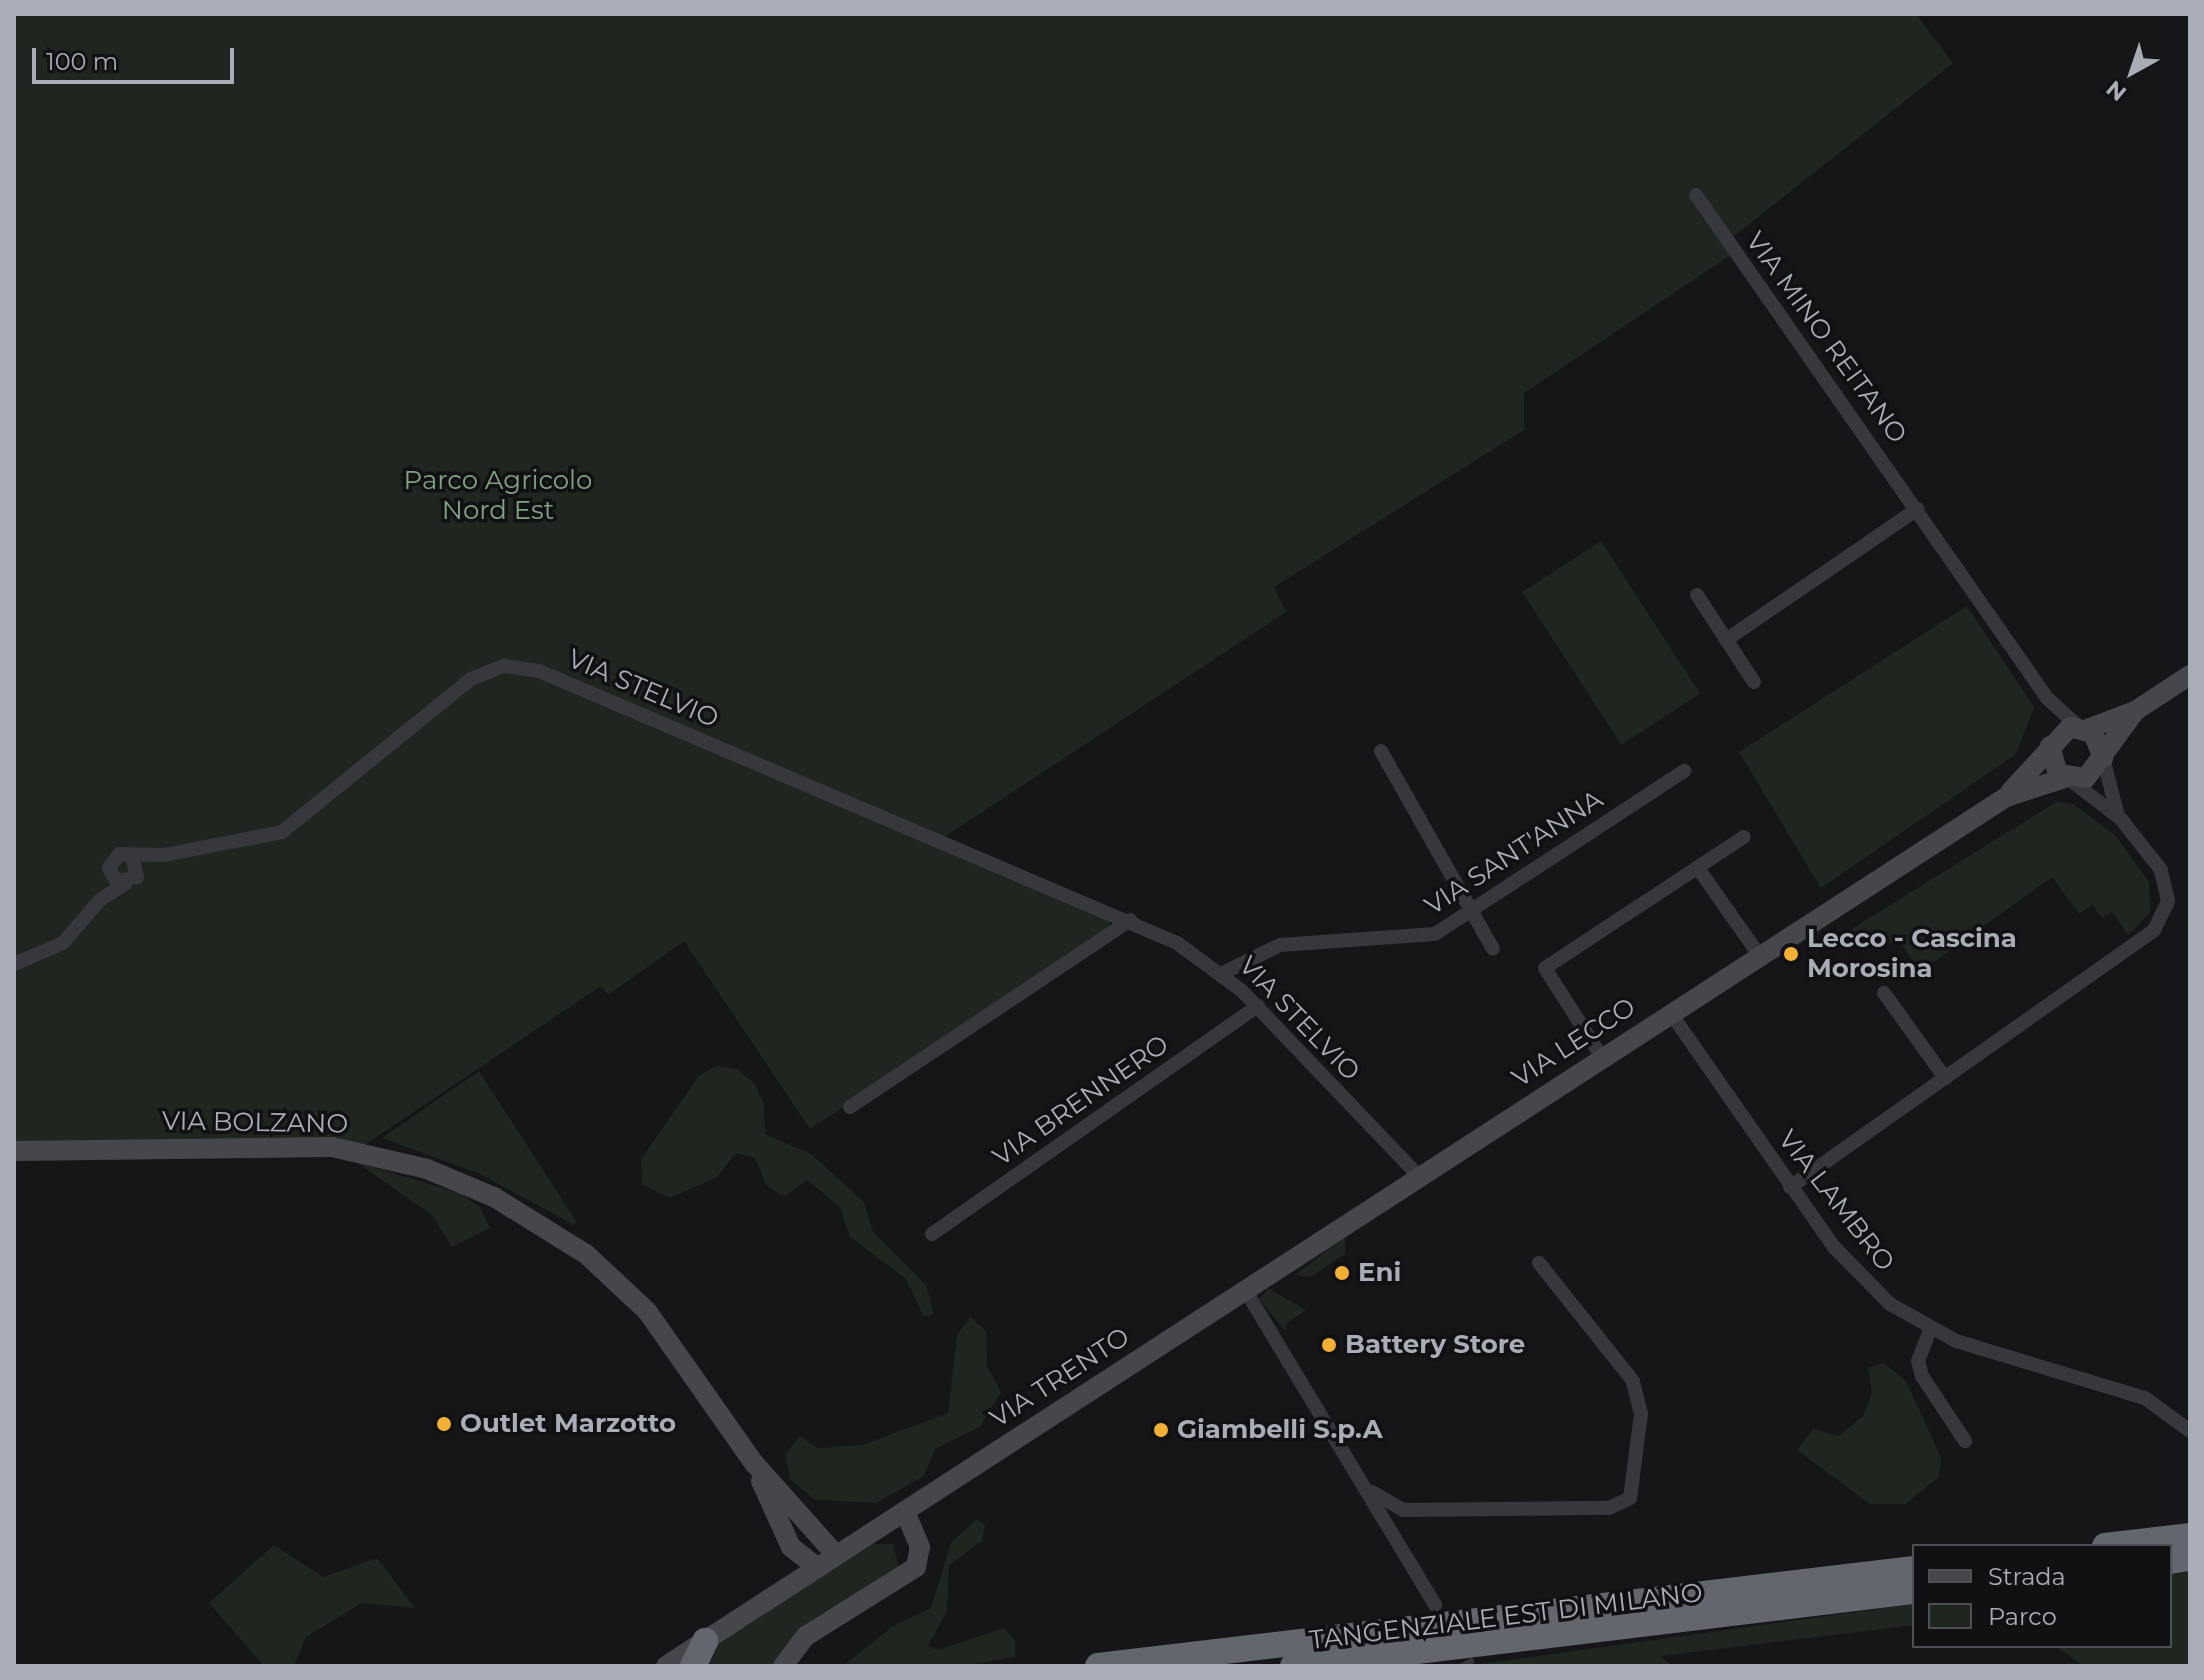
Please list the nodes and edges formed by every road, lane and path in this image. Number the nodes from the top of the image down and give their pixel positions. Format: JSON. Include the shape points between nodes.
{"nodes":[{"id":1,"x":1696,"y":195,"type":"dead end"},
{"id":2,"x":1917,"y":509,"type":"junction"},
{"id":3,"x":1697,"y":595,"type":"dead end"},
{"id":4,"x":1726,"y":640,"type":"junction"},
{"id":5,"x":2190,"y":675,"type":"edge"},
{"id":6,"x":1754,"y":682,"type":"dead end"},
{"id":7,"x":2047,"y":698,"type":"junction"},
{"id":8,"x":2135,"y":711,"type":"junction"},
{"id":9,"x":2083,"y":728,"type":"junction"},
{"id":10,"x":2053,"y":741,"type":"junction"},
{"id":11,"x":1381,"y":751,"type":"dead end"},
{"id":12,"x":2103,"y":758,"type":"junction"},
{"id":13,"x":1684,"y":771,"type":"dead end"},
{"id":14,"x":2067,"y":778,"type":"junction"},
{"id":15,"x":2006,"y":797,"type":"junction"},
{"id":16,"x":2121,"y":819,"type":"junction"},
{"id":17,"x":1744,"y":837,"type":"dead end"},
{"id":18,"x":164,"y":855,"type":"junction"},
{"id":19,"x":132,"y":856,"type":"junction"},
{"id":20,"x":1698,"y":868,"type":"junction"},
{"id":21,"x":139,"y":872,"type":"junction"},
{"id":22,"x":110,"y":873,"type":"junction"},
{"id":23,"x":125,"y":884,"type":"junction"},
{"id":24,"x":100,"y":900,"type":"junction"},
{"id":25,"x":1470,"y":913,"type":"junction"},
{"id":26,"x":1130,"y":920,"type":"junction"},
{"id":27,"x":1493,"y":949,"type":"dead end"},
{"id":28,"x":1759,"y":955,"type":"junction"},
{"id":29,"x":14,"y":964,"type":"edge"},
{"id":30,"x":1223,"y":973,"type":"junction"},
{"id":31,"x":1884,"y":993,"type":"dead end"},
{"id":32,"x":1258,"y":1006,"type":"junction"},
{"id":33,"x":1670,"y":1012,"type":"junction"},
{"id":34,"x":1601,"y":1056,"type":"junction"},
{"id":35,"x":1945,"y":1078,"type":"junction"},
{"id":36,"x":850,"y":1107,"type":"dead end"},
{"id":37,"x":14,"y":1151,"type":"edge"},
{"id":38,"x":1417,"y":1174,"type":"junction"},
{"id":39,"x":1790,"y":1187,"type":"junction"},
{"id":40,"x":932,"y":1234,"type":"dead end"},
{"id":41,"x":1539,"y":1263,"type":"dead end"},
{"id":42,"x":1244,"y":1288,"type":"junction"},
{"id":43,"x":1930,"y":1330,"type":"junction"},
{"id":44,"x":2190,"y":1431,"type":"edge"},
{"id":45,"x":1965,"y":1441,"type":"dead end"},
{"id":46,"x":754,"y":1463,"type":"junction"},
{"id":47,"x":1372,"y":1492,"type":"junction"},
{"id":48,"x":905,"y":1512,"type":"junction"},
{"id":49,"x":2190,"y":1536,"type":"edge"},
{"id":50,"x":2122,"y":1544,"type":"edge"},
{"id":51,"x":836,"y":1555,"type":"junction"},
{"id":52,"x":818,"y":1568,"type":"junction"},
{"id":53,"x":1912,"y":1569,"type":"edge"},
{"id":54,"x":1912,"y":1591,"type":"edge"},
{"id":55,"x":1435,"y":1605,"type":"dead end"},
{"id":56,"x":705,"y":1641,"type":"junction"},
{"id":57,"x":666,"y":1666,"type":"edge"},
{"id":58,"x":693,"y":1666,"type":"edge"},
{"id":59,"x":783,"y":1666,"type":"edge"},
{"id":60,"x":1098,"y":1666,"type":"edge"},
{"id":61,"x":1293,"y":1666,"type":"edge"}],
"edges":[{"from":1,"to":2,"type":"street","name":"VIA MINO REITANO"},
{"from":2,"to":4,"type":"street"},
{"from":2,"to":7,"type":"street","name":"VIA MINO REITANO"},
{"from":3,"to":4,"type":"street"},
{"from":4,"to":6,"type":"street"},
{"from":5,"to":8,"type":"street","name":"VIA LECCO"},
{"from":7,"to":9,"type":"street","name":"VIA MINO REITANO"},
{"from":7,"to":10,"type":"street","name":"VIA MINO REITANO"},
{"from":8,"to":9,"type":"street","name":"VIA LECCO"},
{"from":8,"to":12,"type":"street","name":"VIA LECCO"},
{"from":9,"to":10,"type":"street","name":"VIA LECCO"},
{"from":9,"to":12,"type":"street"},
{"from":10,"to":14,"type":"street","via":[[2050,761]]},
{"from":10,"to":15,"type":"street","name":"VIA LECCO"},
{"from":11,"to":25,"type":"street"},
{"from":12,"to":14,"type":"street","name":"VIA LECCO","via":[[2094,774]]},
{"from":12,"to":16,"type":"street","via":[[2104,781]]},
{"from":13,"to":25,"type":"street","name":"VIA SANT'ANNA"},
{"from":14,"to":15,"type":"street","name":"VIA LECCO"},
{"from":14,"to":16,"type":"street"},
{"from":15,"to":28,"type":"street","name":"VIA LECCO"},
{"from":16,"to":35,"type":"street","via":[[2161,870],[2168,901],[2145,939]]},
{"from":17,"to":20,"type":"street"},
{"from":18,"to":19,"type":"street","name":"VIA STELVIO"},
{"from":18,"to":21,"type":"street","name":"VIA STELVIO"},
{"from":18,"to":26,"type":"street","name":"VIA STELVIO","via":[[282,832],[471,679],[504,666],[539,671]]},
{"from":19,"to":21,"type":"street"},
{"from":19,"to":22,"type":"street","via":[[115,857]]},
{"from":20,"to":28,"type":"street"},
{"from":20,"to":34,"type":"street","via":[[1545,968]]},
{"from":21,"to":23,"type":"street"},
{"from":22,"to":23,"type":"street"},
{"from":22,"to":24,"type":"street"},
{"from":23,"to":24,"type":"street"},
{"from":24,"to":29,"type":"street","via":[[63,943]]},
{"from":25,"to":27,"type":"street"},
{"from":25,"to":30,"type":"street","name":"VIA SANT'ANNA","via":[[1418,939],[1280,945]]},
{"from":26,"to":30,"type":"street","name":"VIA STELVIO"},
{"from":26,"to":36,"type":"street"},
{"from":28,"to":33,"type":"street","name":"VIA LECCO"},
{"from":30,"to":32,"type":"street","name":"VIA STELVIO"},
{"from":31,"to":35,"type":"street"},
{"from":32,"to":38,"type":"street","name":"VIA STELVIO"},
{"from":32,"to":40,"type":"street","name":"VIA BRENNERO"},
{"from":33,"to":34,"type":"street","name":"VIA LECCO"},
{"from":33,"to":39,"type":"street","name":"VIA LAMBRO"},
{"from":34,"to":38,"type":"street","name":"VIA LECCO"},
{"from":35,"to":39,"type":"street"},
{"from":37,"to":46,"type":"street","name":"VIA BOLZANO","via":[[299,1145],[361,1151],[461,1182],[562,1237],[621,1284],[673,1342]]},
{"from":38,"to":42,"type":"street","name":"VIA TRENTO"},
{"from":39,"to":43,"type":"street","name":"VIA LAMBRO","via":[[1851,1268]]},
{"from":41,"to":47,"type":"street","via":[[1633,1381],[1641,1414],[1630,1498],[1609,1508],[1403,1510]]},
{"from":42,"to":47,"type":"street"},
{"from":42,"to":48,"type":"street","name":"VIA TRENTO"},
{"from":43,"to":44,"type":"street","name":"VIA LAMBRO","via":[[2145,1398]]},
{"from":43,"to":45,"type":"street","via":[[1918,1361],[1922,1376]]},
{"from":46,"to":51,"type":"street"},
{"from":46,"to":52,"type":"street","via":[[791,1547]]},
{"from":47,"to":55,"type":"street"},
{"from":48,"to":51,"type":"street","name":"VIA TRENTO"},
{"from":48,"to":59,"type":"street","via":[[920,1547],[912,1571],[806,1636]]},
{"from":49,"to":50,"type":"highway"},
{"from":51,"to":52,"type":"street","name":"VIA TRENTO"},
{"from":52,"to":56,"type":"street","name":"VIA TRENTO"},
{"from":53,"to":60,"type":"highway","name":"TANGENZIALE EST DI MILANO"},
{"from":54,"to":61,"type":"highway","name":"TANGENZIALE EST DI MILANO"},
{"from":56,"to":57,"type":"street","name":"VIA TRENTO"},
{"from":56,"to":58,"type":"highway"}]}
